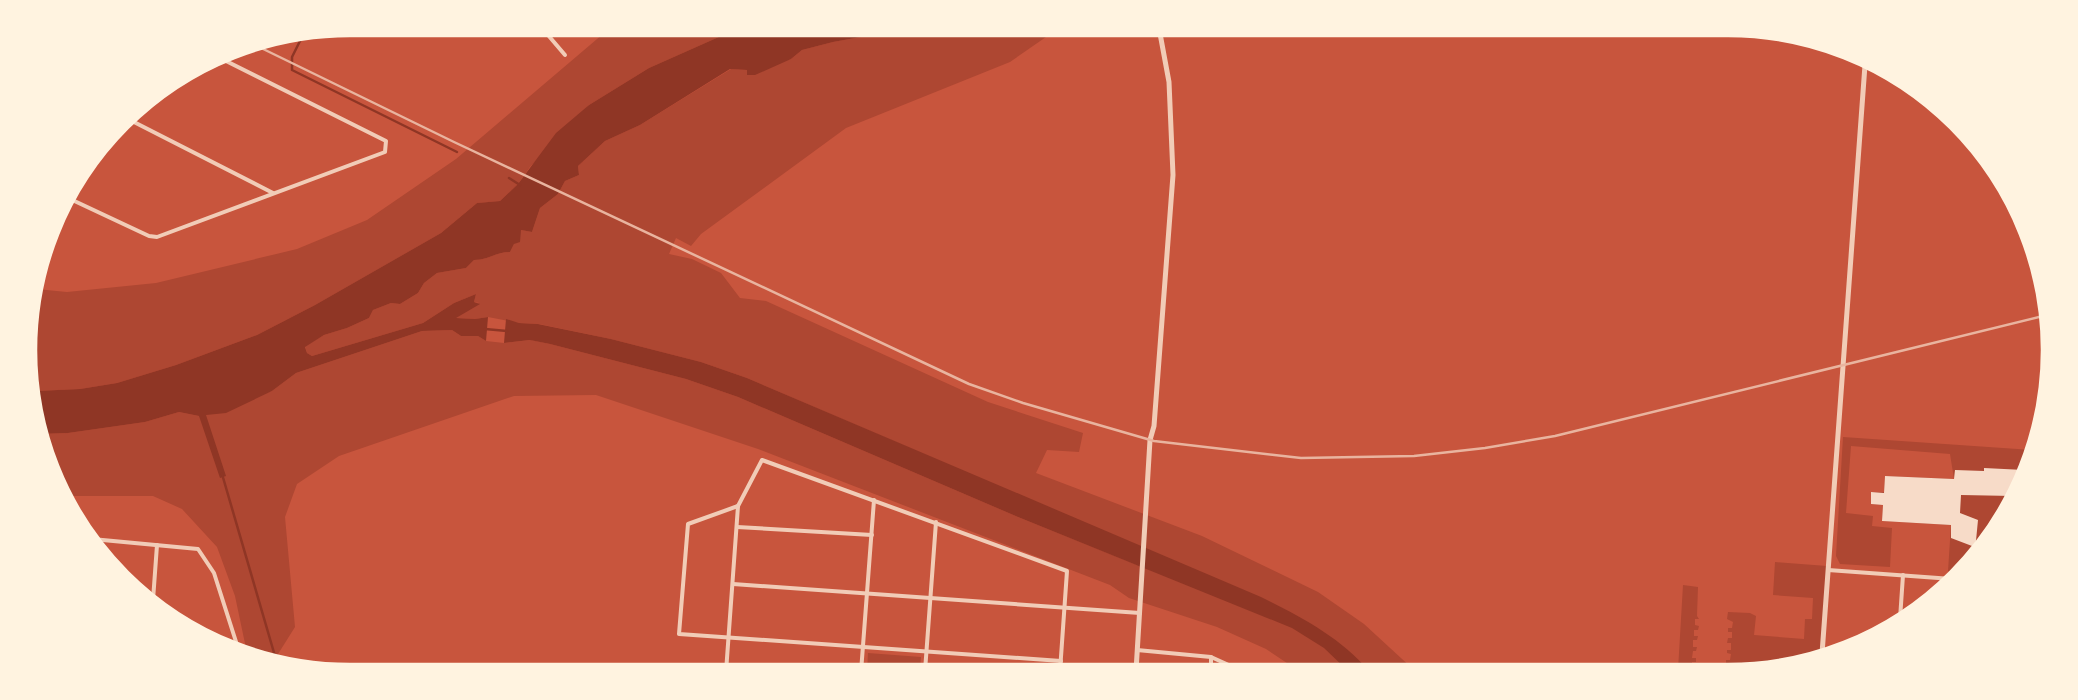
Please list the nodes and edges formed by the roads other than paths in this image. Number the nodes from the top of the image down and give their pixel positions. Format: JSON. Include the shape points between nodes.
{"nodes":[{"id":1,"x":549,"y":36,"type":"edge"},
{"id":2,"x":1160,"y":36,"type":"edge"},
{"id":3,"x":565,"y":55,"type":"dead end"},
{"id":4,"x":227,"y":61,"type":"edge"},
{"id":5,"x":1864,"y":67,"type":"edge"},
{"id":6,"x":134,"y":122,"type":"edge"},
{"id":7,"x":273,"y":192,"type":"junction"},
{"id":8,"x":74,"y":201,"type":"edge"},
{"id":9,"x":874,"y":500,"type":"junction"},
{"id":10,"x":738,"y":506,"type":"junction"},
{"id":11,"x":936,"y":522,"type":"junction"},
{"id":12,"x":737,"y":527,"type":"junction"},
{"id":13,"x":872,"y":536,"type":"junction"},
{"id":14,"x":100,"y":540,"type":"edge"},
{"id":15,"x":156,"y":544,"type":"junction"},
{"id":16,"x":1828,"y":570,"type":"junction"},
{"id":17,"x":1903,"y":575,"type":"junction"},
{"id":18,"x":1943,"y":578,"type":"edge"},
{"id":19,"x":733,"y":584,"type":"junction"},
{"id":20,"x":868,"y":593,"type":"junction"},
{"id":21,"x":153,"y":594,"type":"edge"},
{"id":22,"x":930,"y":598,"type":"junction"},
{"id":23,"x":1064,"y":607,"type":"junction"},
{"id":24,"x":1140,"y":612,"type":"junction"},
{"id":25,"x":1901,"y":612,"type":"edge"},
{"id":26,"x":729,"y":638,"type":"junction"},
{"id":27,"x":236,"y":642,"type":"edge"},
{"id":28,"x":863,"y":646,"type":"junction"},
{"id":29,"x":1822,"y":649,"type":"edge"},
{"id":30,"x":1137,"y":650,"type":"junction"},
{"id":31,"x":926,"y":652,"type":"junction"},
{"id":32,"x":1211,"y":657,"type":"junction"},
{"id":33,"x":1061,"y":661,"type":"junction"},
{"id":34,"x":727,"y":664,"type":"edge"},
{"id":35,"x":862,"y":664,"type":"edge"},
{"id":36,"x":925,"y":664,"type":"edge"},
{"id":37,"x":1061,"y":664,"type":"edge"},
{"id":38,"x":1136,"y":664,"type":"edge"},
{"id":39,"x":1210,"y":664,"type":"edge"},
{"id":40,"x":1226,"y":664,"type":"edge"}],
"edges":[{"from":1,"to":3,"type":"street"},
{"from":2,"to":24,"type":"street","via":[[1169,82],[1173,175],[1154,426],[1150,440]]},
{"from":4,"to":7,"type":"street","via":[[386,141],[385,152]]},
{"from":5,"to":16,"type":"street"},
{"from":6,"to":7,"type":"street"},
{"from":7,"to":8,"type":"street","via":[[157,237],[148,236]]},
{"from":9,"to":10,"type":"street","via":[[762,460]]},
{"from":9,"to":11,"type":"street"},
{"from":9,"to":13,"type":"street"},
{"from":10,"to":12,"type":"street"},
{"from":10,"to":26,"type":"street","via":[[688,524],[679,634]]},
{"from":11,"to":22,"type":"street"},
{"from":11,"to":23,"type":"street","via":[[1067,572]]},
{"from":12,"to":13,"type":"street"},
{"from":12,"to":19,"type":"street"},
{"from":13,"to":20,"type":"street"},
{"from":14,"to":15,"type":"street"},
{"from":15,"to":21,"type":"street"},
{"from":15,"to":27,"type":"street","via":[[198,549],[214,573]]},
{"from":16,"to":17,"type":"street"},
{"from":16,"to":29,"type":"street"},
{"from":17,"to":18,"type":"street"},
{"from":17,"to":25,"type":"street"},
{"from":19,"to":20,"type":"street"},
{"from":19,"to":26,"type":"street"},
{"from":20,"to":22,"type":"street"},
{"from":20,"to":28,"type":"street"},
{"from":22,"to":23,"type":"street"},
{"from":22,"to":31,"type":"street"},
{"from":23,"to":24,"type":"street"},
{"from":23,"to":33,"type":"street"},
{"from":24,"to":30,"type":"street"},
{"from":26,"to":28,"type":"street"},
{"from":26,"to":34,"type":"street"},
{"from":28,"to":31,"type":"street"},
{"from":28,"to":35,"type":"street"},
{"from":30,"to":32,"type":"street"},
{"from":30,"to":38,"type":"street"},
{"from":31,"to":33,"type":"street"},
{"from":31,"to":36,"type":"street"},
{"from":32,"to":39,"type":"street"},
{"from":32,"to":40,"type":"street"},
{"from":33,"to":37,"type":"street"}]}
